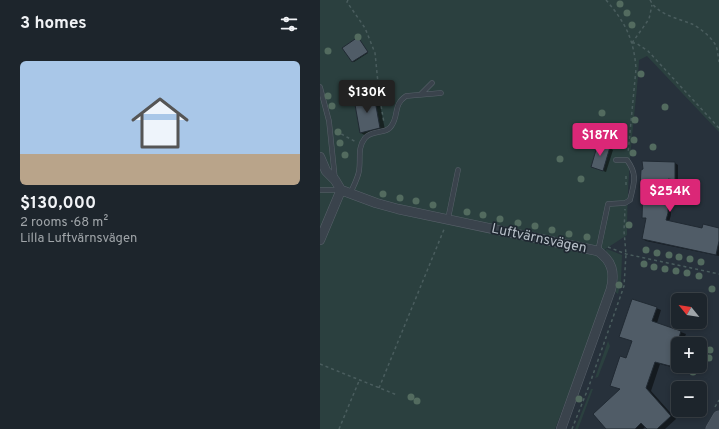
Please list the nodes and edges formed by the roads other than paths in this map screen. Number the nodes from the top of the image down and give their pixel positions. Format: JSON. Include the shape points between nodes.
{"nodes":[{"id":1,"x":432,"y":83,"type":"dead end"},
{"id":2,"x":320,"y":87,"type":"edge"},
{"id":3,"x":441,"y":93,"type":"dead end"},
{"id":4,"x":421,"y":94,"type":"junction"},
{"id":5,"x":320,"y":157,"type":"edge"},
{"id":6,"x":616,"y":160,"type":"dead end"},
{"id":7,"x":458,"y":170,"type":"dead end"},
{"id":8,"x":335,"y":180,"type":"junction"},
{"id":9,"x":320,"y":190,"type":"edge"},
{"id":10,"x":341,"y":190,"type":"junction"},
{"id":11,"x":350,"y":194,"type":"junction"},
{"id":12,"x":448,"y":220,"type":"junction"},
{"id":13,"x":320,"y":240,"type":"edge"},
{"id":14,"x":598,"y":251,"type":"junction"},
{"id":15,"x":719,"y":417,"type":"edge"},
{"id":16,"x":561,"y":429,"type":"edge"},
{"id":17,"x":712,"y":429,"type":"edge"}],
"edges":[{"from":1,"to":4,"type":"lane"},
{"from":2,"to":8,"type":"lane","via":[[330,128]]},
{"from":3,"to":4,"type":"lane"},
{"from":4,"to":11,"type":"lane","via":[[401,99],[390,129],[368,135],[361,144],[359,172]]},
{"from":5,"to":8,"type":"street","via":[[326,171]]},
{"from":6,"to":14,"type":"lane","via":[[627,160],[634,169],[634,184],[630,200],[625,203],[608,204]]},
{"from":7,"to":12,"type":"lane"},
{"from":8,"to":10,"type":"street"},
{"from":9,"to":10,"type":"lane"},
{"from":10,"to":11,"type":"street","name":"Luftvärnsvägen"},
{"from":10,"to":13,"type":"street"},
{"from":11,"to":12,"type":"street","name":"Luftvärnsvägen","via":[[376,204]]},
{"from":12,"to":14,"type":"street","name":"Luftvärnsvägen"},
{"from":14,"to":16,"type":"street","name":"Luftvärnsvägen","via":[[608,260],[614,278]]},
{"from":15,"to":17,"type":"street"}]}
